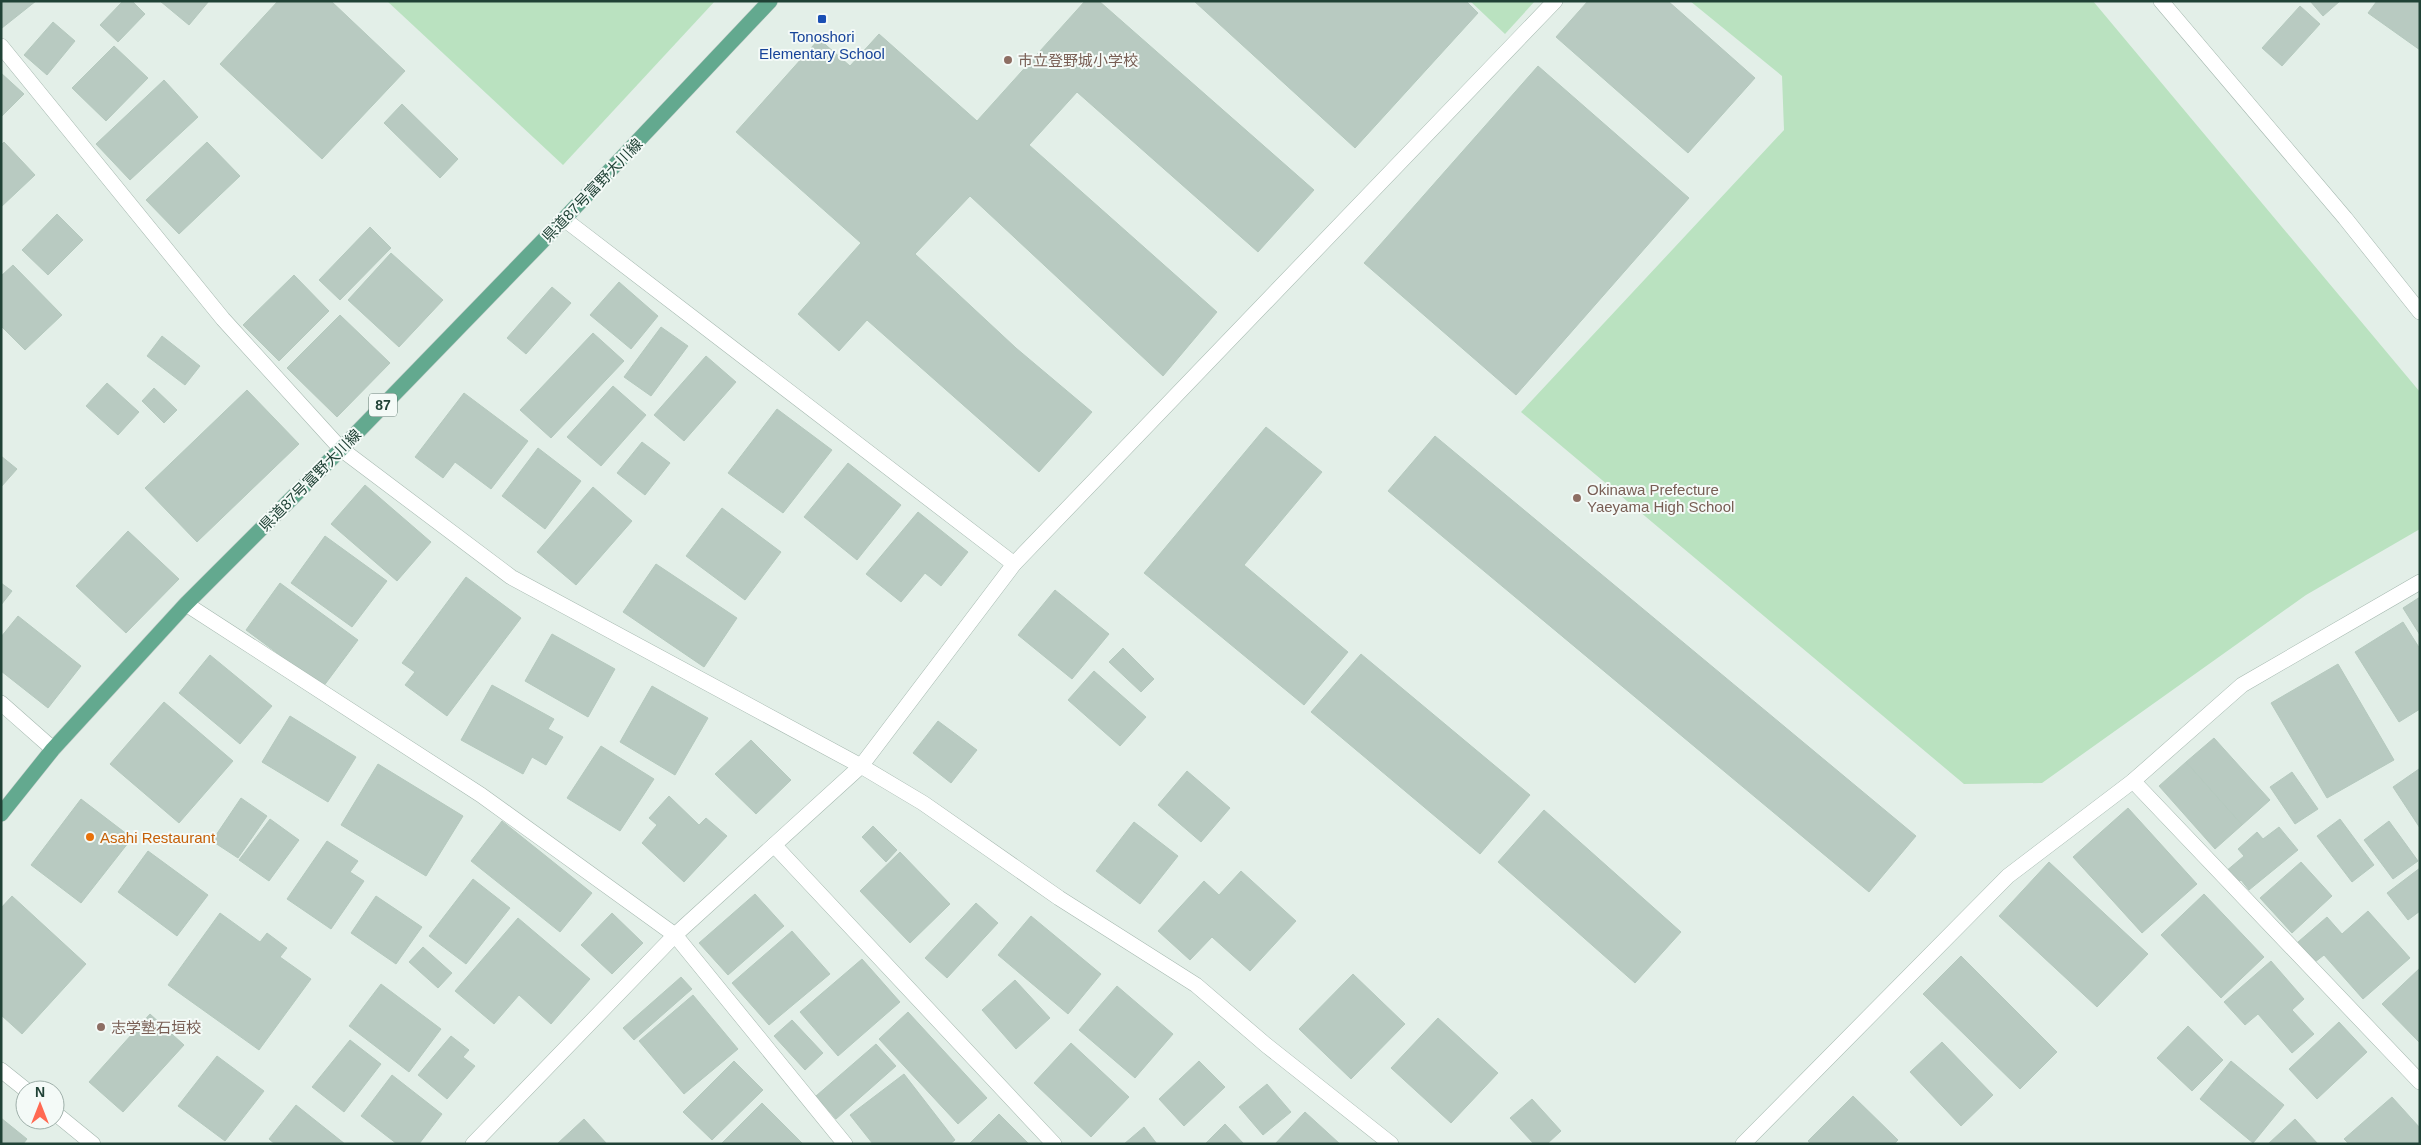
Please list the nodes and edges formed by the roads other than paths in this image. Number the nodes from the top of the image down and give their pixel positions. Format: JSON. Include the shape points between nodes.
{"nodes":[{"id":1,"x":770,"y":1,"type":"edge"},
{"id":2,"x":1555,"y":1,"type":"edge"},
{"id":3,"x":2161,"y":1,"type":"edge"},
{"id":4,"x":1,"y":46,"type":"edge"},
{"id":5,"x":564,"y":219,"type":"junction"},
{"id":6,"x":2420,"y":312,"type":"edge"},
{"id":7,"x":341,"y":449,"type":"junction"},
{"id":8,"x":1014,"y":564,"type":"junction"},
{"id":9,"x":2420,"y":582,"type":"edge"},
{"id":10,"x":186,"y":604,"type":"junction"},
{"id":11,"x":1,"y":704,"type":"edge"},
{"id":12,"x":53,"y":749,"type":"junction"},
{"id":13,"x":861,"y":766,"type":"junction"},
{"id":14,"x":2133,"y":781,"type":"junction"},
{"id":15,"x":1,"y":814,"type":"edge"},
{"id":16,"x":774,"y":845,"type":"junction"},
{"id":17,"x":675,"y":935,"type":"junction"},
{"id":18,"x":1,"y":1070,"type":"edge"},
{"id":19,"x":15,"y":1081,"type":"edge"},
{"id":20,"x":2420,"y":1082,"type":"edge"},
{"id":21,"x":65,"y":1121,"type":"edge"},
{"id":22,"x":1752,"y":1140,"type":"edge"},
{"id":23,"x":93,"y":1144,"type":"edge"},
{"id":24,"x":473,"y":1144,"type":"edge"},
{"id":25,"x":845,"y":1144,"type":"edge"},
{"id":26,"x":1054,"y":1144,"type":"edge"},
{"id":27,"x":1391,"y":1144,"type":"edge"}],
"edges":[{"from":1,"to":5,"type":"main road","name":"県道87号富野大川線","number":"87"},
{"from":2,"to":8,"type":"street"},
{"from":3,"to":6,"type":"street","via":[[2346,218]]},
{"from":4,"to":7,"type":"street","via":[[222,319]]},
{"from":5,"to":7,"type":"main road","name":"県道87号富野大川線","number":"87"},
{"from":5,"to":8,"type":"street"},
{"from":7,"to":10,"type":"main road","name":"県道87号富野大川線","number":"87"},
{"from":7,"to":13,"type":"street","via":[[511,577]]},
{"from":8,"to":13,"type":"street"},
{"from":9,"to":14,"type":"street","via":[[2242,685]]},
{"from":10,"to":12,"type":"main road","name":"県道87号富野大川線","number":"87"},
{"from":10,"to":17,"type":"street","via":[[481,795]]},
{"from":11,"to":12,"type":"street"},
{"from":12,"to":15,"type":"main road","name":"県道87号富野大川線","number":"87"},
{"from":13,"to":16,"type":"street"},
{"from":13,"to":27,"type":"street","via":[[1196,985]]},
{"from":14,"to":20,"type":"street"},
{"from":14,"to":22,"type":"street","via":[[2008,876]]},
{"from":16,"to":17,"type":"street"},
{"from":16,"to":26,"type":"street"},
{"from":17,"to":24,"type":"street"},
{"from":17,"to":25,"type":"street"},
{"from":18,"to":19,"type":"street"},
{"from":21,"to":23,"type":"street"}]}
